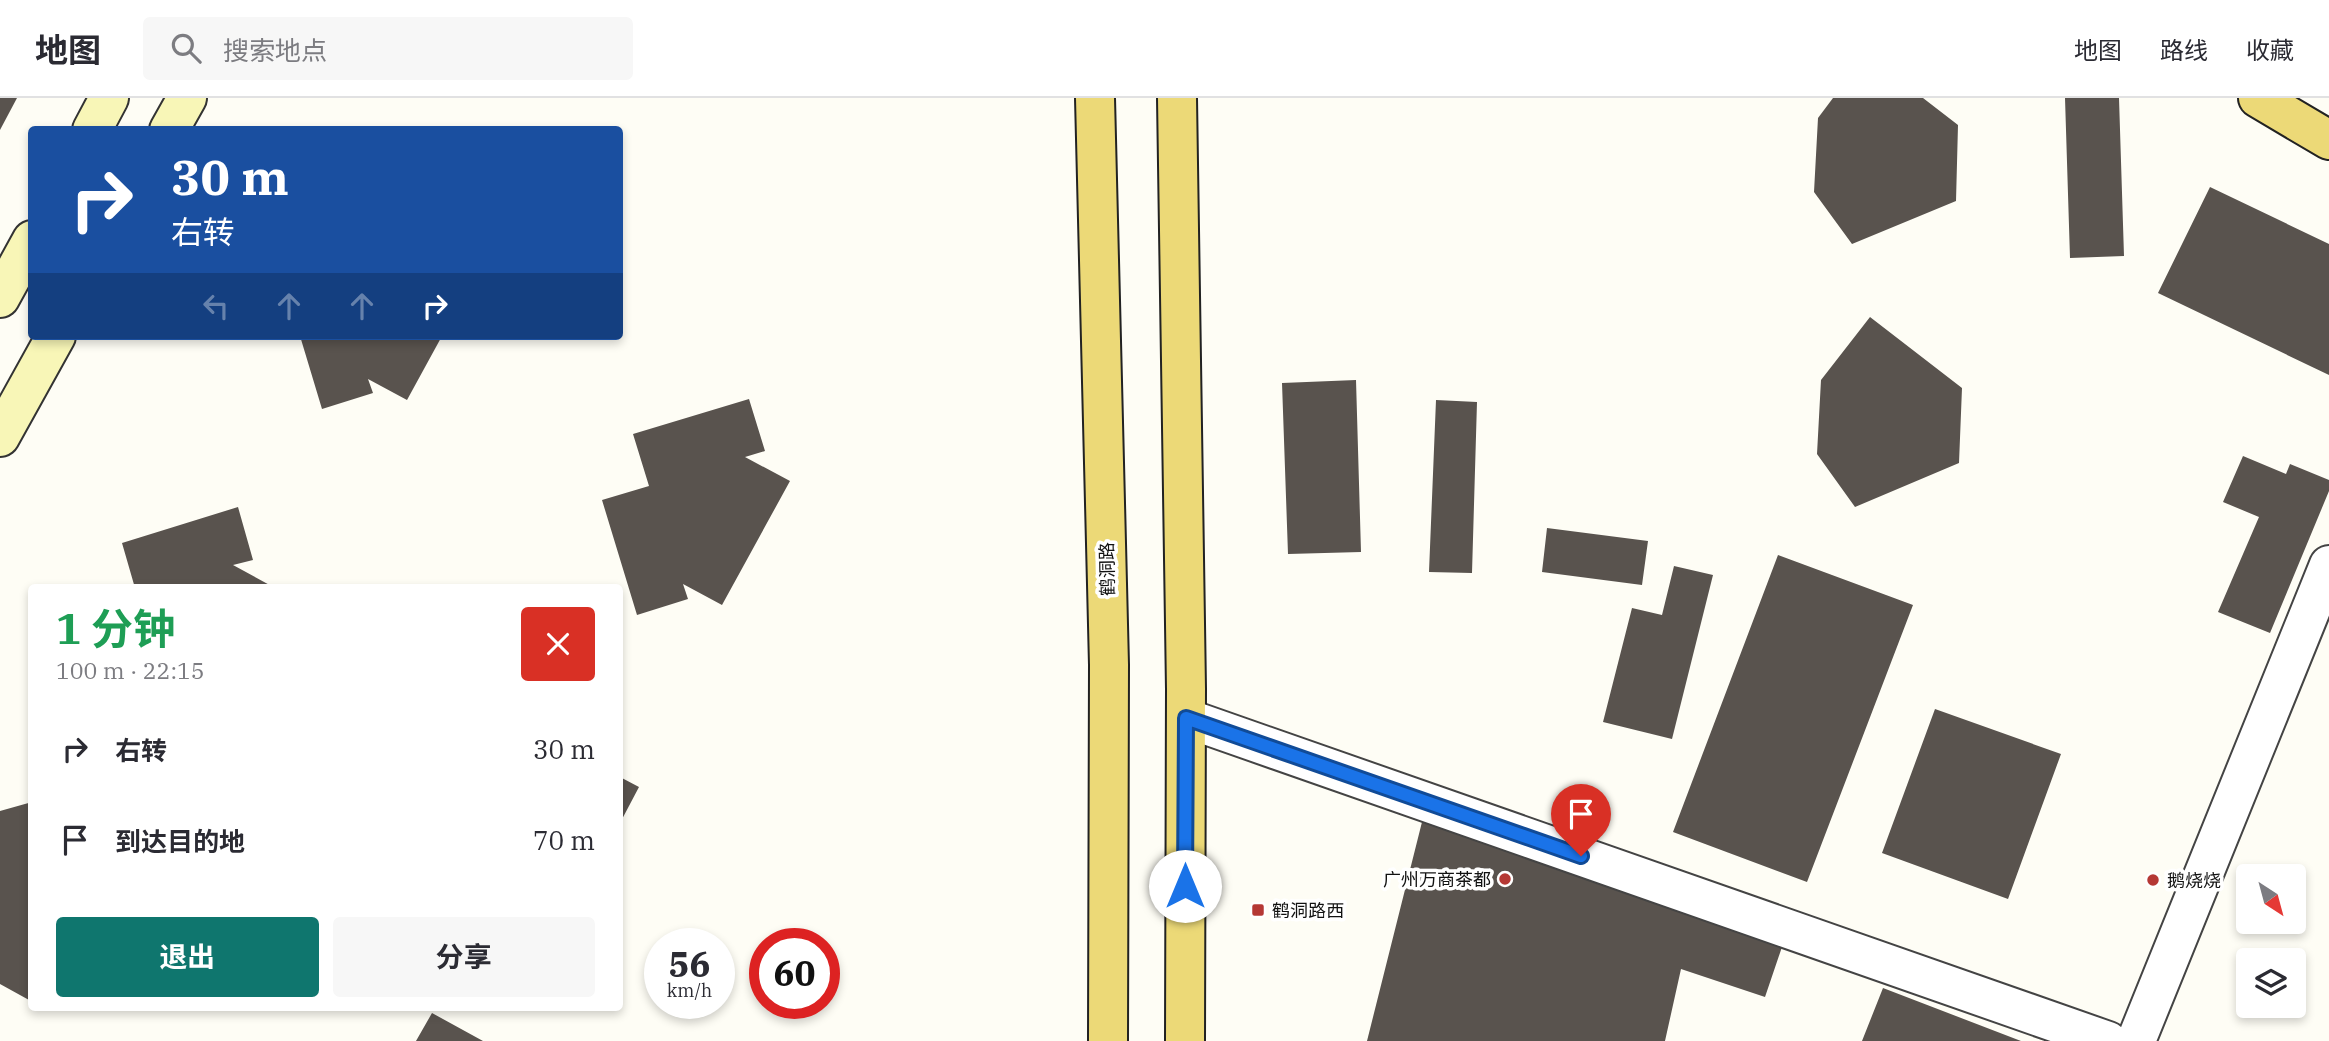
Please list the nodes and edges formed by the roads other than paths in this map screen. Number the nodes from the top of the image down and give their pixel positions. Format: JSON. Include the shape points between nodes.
{"nodes":[{"id":1,"x":109,"y":98,"type":"edge"},
{"id":2,"x":187,"y":98,"type":"edge"},
{"id":3,"x":1095,"y":98,"type":"edge"},
{"id":4,"x":1177,"y":98,"type":"edge"},
{"id":5,"x":2258,"y":98,"type":"edge"},
{"id":6,"x":2278,"y":98,"type":"edge"},
{"id":7,"x":94,"y":126,"type":"edge"},
{"id":8,"x":171,"y":126,"type":"edge"},
{"id":9,"x":2329,"y":139,"type":"edge"},
{"id":10,"x":28,"y":247,"type":"edge"},
{"id":11,"x":0,"y":298,"type":"edge"},
{"id":12,"x":54,"y":340,"type":"edge"},
{"id":13,"x":0,"y":437,"type":"edge"},
{"id":14,"x":2329,"y":565,"type":"edge"},
{"id":15,"x":1186,"y":718,"type":"junction"},
{"id":16,"x":1108,"y":1041,"type":"edge"},
{"id":17,"x":1185,"y":1041,"type":"edge"},
{"id":18,"x":2108,"y":1041,"type":"edge"},
{"id":19,"x":2136,"y":1041,"type":"edge"}],
"edges":[{"from":1,"to":7,"type":"main road"},
{"from":2,"to":8,"type":"main road"},
{"from":3,"to":16,"type":"main road","name":"鹤洞路","via":[[1109,665]]},
{"from":4,"to":15,"type":"main road"},
{"from":5,"to":9,"type":"main road"},
{"from":6,"to":9,"type":"main road"},
{"from":10,"to":11,"type":"main road"},
{"from":12,"to":13,"type":"main road"},
{"from":14,"to":19,"type":"street"},
{"from":15,"to":17,"type":"main road"},
{"from":15,"to":18,"type":"street"}]}
